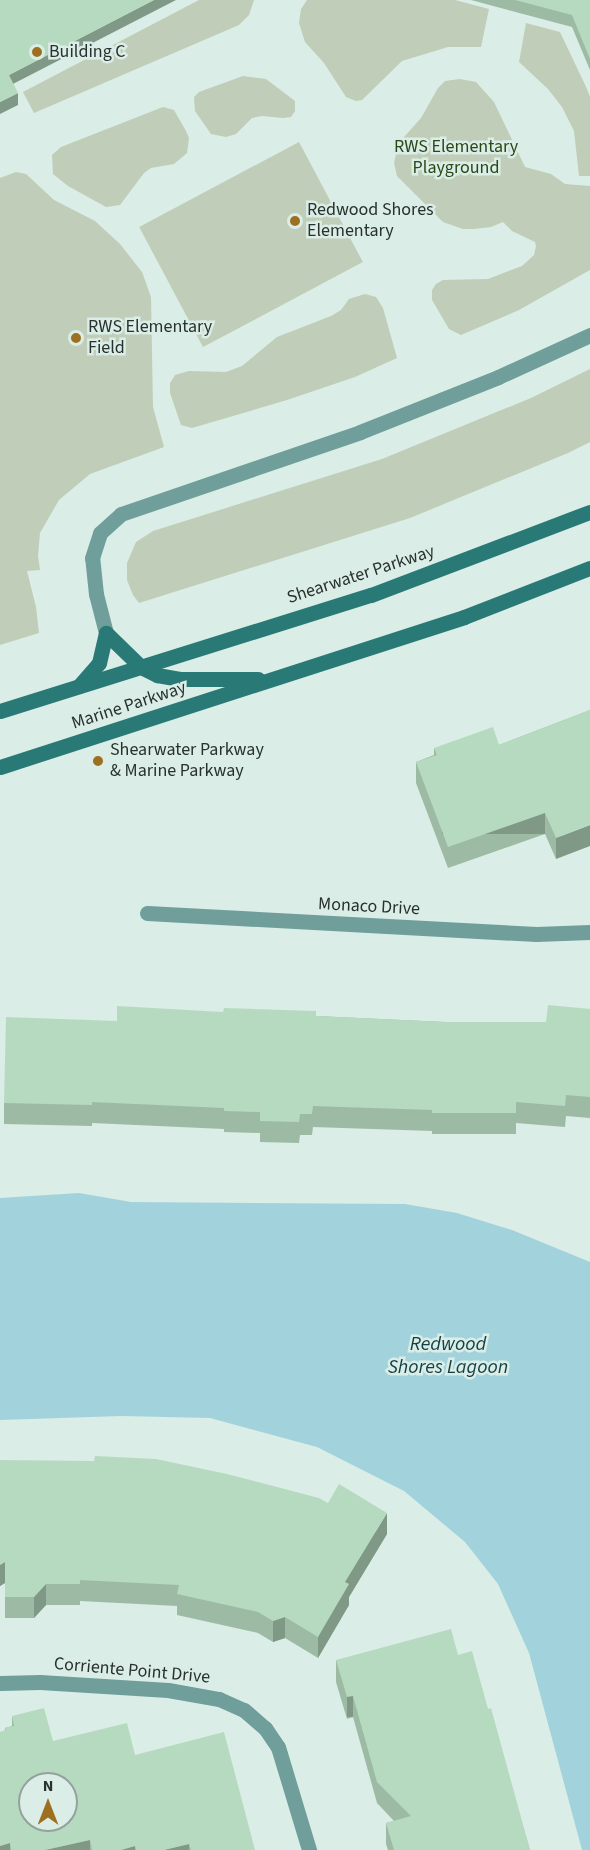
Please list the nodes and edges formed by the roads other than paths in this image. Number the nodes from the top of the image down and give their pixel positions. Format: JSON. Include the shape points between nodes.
{"nodes":[{"id":1,"x":590,"y":335,"type":"edge"},
{"id":2,"x":590,"y":512,"type":"edge"},
{"id":3,"x":590,"y":568,"type":"edge"},
{"id":4,"x":106,"y":633,"type":"junction"},
{"id":5,"x":141,"y":667,"type":"junction"},
{"id":6,"x":270,"y":680,"type":"junction"},
{"id":7,"x":78,"y":686,"type":"junction"},
{"id":8,"x":0,"y":711,"type":"edge"},
{"id":9,"x":0,"y":767,"type":"edge"},
{"id":10,"x":147,"y":913,"type":"dead end"},
{"id":11,"x":590,"y":932,"type":"edge"},
{"id":12,"x":0,"y":1683,"type":"edge"},
{"id":13,"x":309,"y":1850,"type":"edge"}],
"edges":[{"from":1,"to":4,"type":"street","via":[[360,432],[121,514],[100,533],[92,558]]},
{"from":2,"to":5,"type":"main road","name":"Shearwater Parkway","via":[[371,595]]},
{"from":3,"to":6,"type":"main road","via":[[464,617]]},
{"from":4,"to":5,"type":"main road"},
{"from":4,"to":7,"type":"main road","via":[[99,663]]},
{"from":5,"to":6,"type":"main road","via":[[180,679]]},
{"from":5,"to":7,"type":"main road","name":"Marine Parkway"},
{"from":6,"to":9,"type":"main road","name":"Marine Parkway"},
{"from":7,"to":8,"type":"main road","name":"Marine Parkway"},
{"from":10,"to":11,"type":"street","name":"Monaco Drive","via":[[536,934]]},
{"from":12,"to":13,"type":"street","name":"Corriente Point Drive","via":[[168,1690],[219,1699],[244,1710],[265,1728],[278,1747]]}]}
